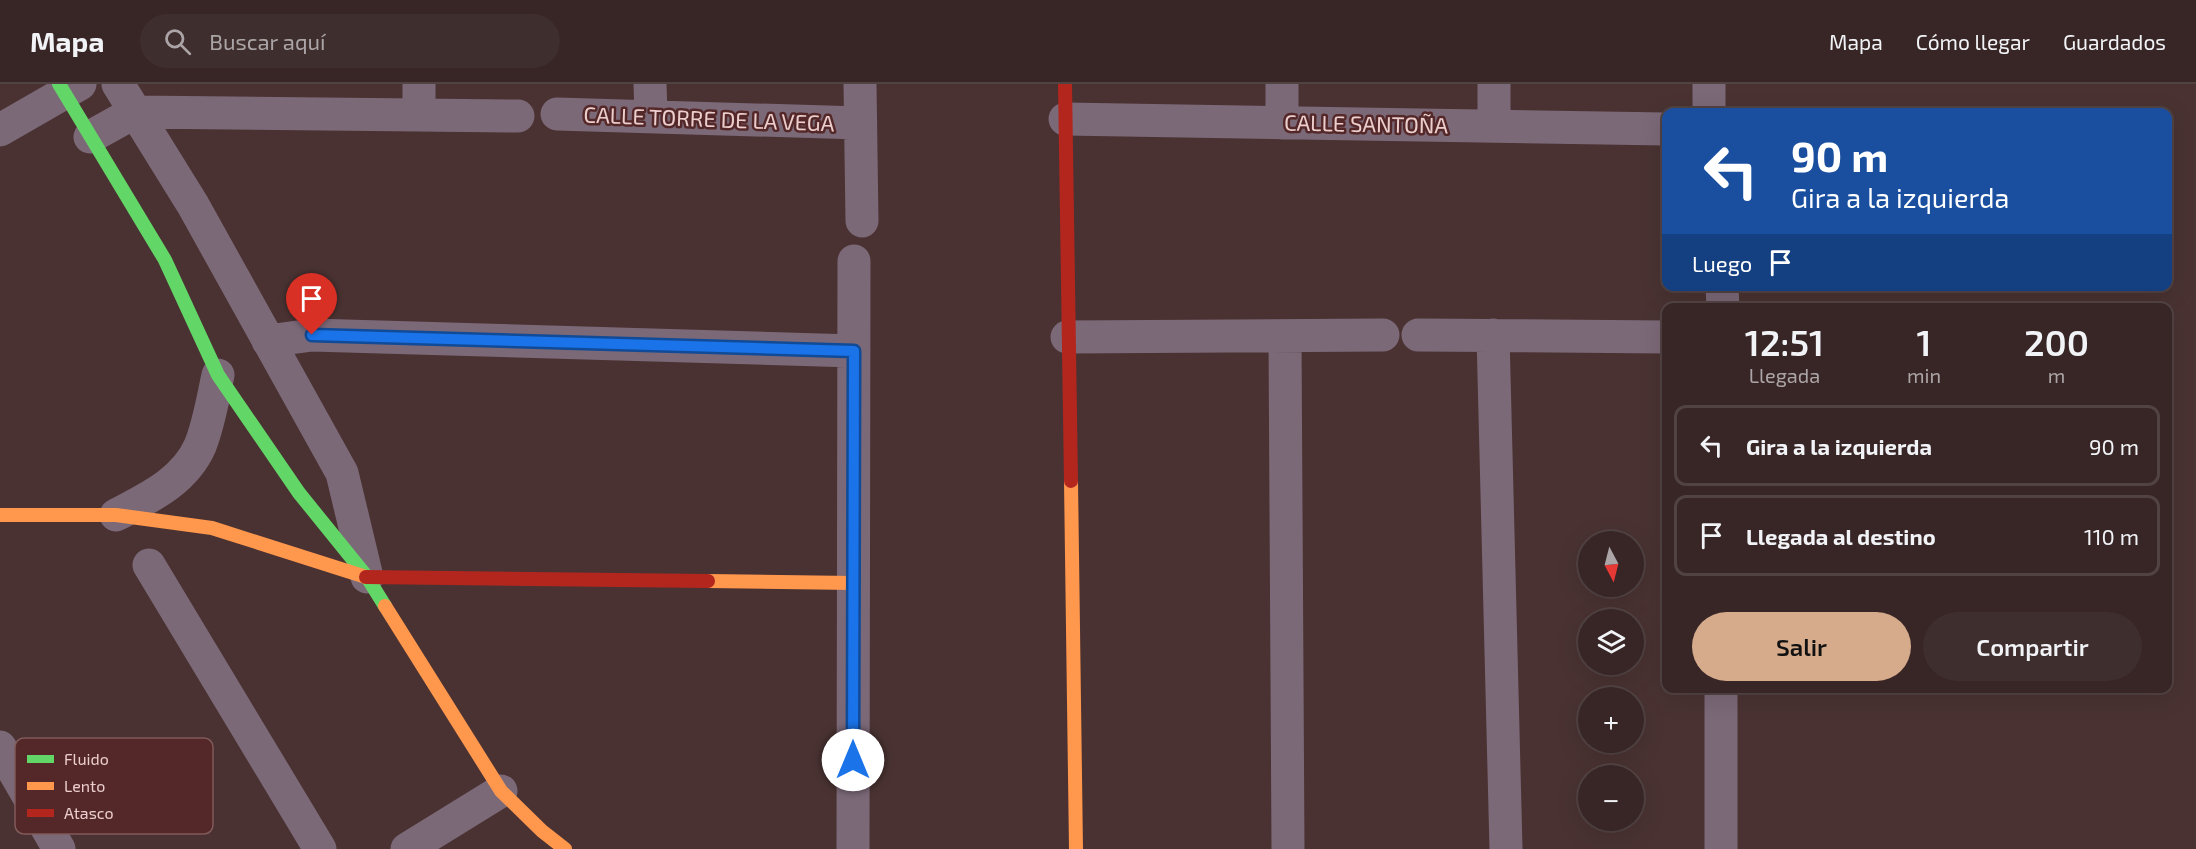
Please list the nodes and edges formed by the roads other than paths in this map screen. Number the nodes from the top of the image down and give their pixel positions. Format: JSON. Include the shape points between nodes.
{"nodes":[{"id":1,"x":118,"y":84,"type":"edge"},
{"id":2,"x":650,"y":84,"type":"edge"},
{"id":3,"x":860,"y":84,"type":"edge"},
{"id":4,"x":1065,"y":84,"type":"edge"},
{"id":5,"x":1282,"y":84,"type":"edge"},
{"id":6,"x":1494,"y":84,"type":"edge"},
{"id":7,"x":1708,"y":84,"type":"edge"},
{"id":8,"x":68,"y":87,"type":"edge"},
{"id":9,"x":419,"y":98,"type":"edge"},
{"id":10,"x":1709,"y":108,"type":"edge"},
{"id":11,"x":135,"y":112,"type":"junction"},
{"id":12,"x":557,"y":114,"type":"dead end"},
{"id":13,"x":518,"y":116,"type":"dead end"},
{"id":14,"x":651,"y":116,"type":"junction"},
{"id":15,"x":1065,"y":119,"type":"junction"},
{"id":16,"x":860,"y":123,"type":"junction"},
{"id":17,"x":1282,"y":123,"type":"junction"},
{"id":18,"x":1494,"y":126,"type":"junction"},
{"id":19,"x":1662,"y":129,"type":"edge"},
{"id":20,"x":0,"y":130,"type":"edge"},
{"id":21,"x":90,"y":137,"type":"junction"},
{"id":22,"x":862,"y":220,"type":"dead end"},
{"id":23,"x":854,"y":261,"type":"dead end"},
{"id":24,"x":1383,"y":335,"type":"dead end"},
{"id":25,"x":1418,"y":335,"type":"dead end"},
{"id":26,"x":1493,"y":335,"type":"junction"},
{"id":27,"x":1067,"y":337,"type":"junction"},
{"id":28,"x":1662,"y":337,"type":"edge"},
{"id":29,"x":1285,"y":338,"type":"junction"},
{"id":30,"x":268,"y":340,"type":"junction"},
{"id":31,"x":854,"y":351,"type":"junction"},
{"id":32,"x":218,"y":375,"type":"junction"},
{"id":33,"x":0,"y":515,"type":"edge"},
{"id":34,"x":116,"y":515,"type":"junction"},
{"id":35,"x":150,"y":565,"type":"dead end"},
{"id":36,"x":367,"y":577,"type":"junction"},
{"id":37,"x":853,"y":583,"type":"junction"},
{"id":38,"x":1721,"y":693,"type":"edge"},
{"id":39,"x":0,"y":747,"type":"edge"},
{"id":40,"x":15,"y":773,"type":"edge"},
{"id":41,"x":501,"y":791,"type":"junction"},
{"id":42,"x":50,"y":834,"type":"edge"},
{"id":43,"x":59,"y":849,"type":"edge"},
{"id":44,"x":320,"y":849,"type":"edge"},
{"id":45,"x":407,"y":849,"type":"edge"},
{"id":46,"x":566,"y":849,"type":"edge"},
{"id":47,"x":853,"y":849,"type":"edge"},
{"id":48,"x":1076,"y":849,"type":"edge"},
{"id":49,"x":1288,"y":849,"type":"edge"},
{"id":50,"x":1506,"y":849,"type":"edge"},
{"id":51,"x":1721,"y":849,"type":"edge"}],
"edges":[{"from":1,"to":11,"type":"street"},
{"from":2,"to":14,"type":"street"},
{"from":3,"to":16,"type":"street"},
{"from":4,"to":15,"type":"street"},
{"from":5,"to":17,"type":"street"},
{"from":6,"to":18,"type":"street"},
{"from":7,"to":10,"type":"street"},
{"from":8,"to":20,"type":"street"},
{"from":8,"to":21,"type":"street"},
{"from":9,"to":11,"type":"street"},
{"from":9,"to":13,"type":"street"},
{"from":11,"to":21,"type":"street"},
{"from":11,"to":30,"type":"street","via":[[193,205]]},
{"from":12,"to":14,"type":"street","name":"CALLE TORRE DE LA VEGA"},
{"from":14,"to":16,"type":"street","name":"CALLE TORRE DE LA VEGA"},
{"from":15,"to":17,"type":"street","name":"CALLE SANTOÑA"},
{"from":15,"to":27,"type":"street"},
{"from":16,"to":22,"type":"street"},
{"from":17,"to":18,"type":"street","name":"CALLE SANTOÑA"},
{"from":18,"to":19,"type":"street","name":"CALLE SANTOÑA"},
{"from":21,"to":32,"type":"street","via":[[165,260]]},
{"from":23,"to":31,"type":"street"},
{"from":24,"to":29,"type":"street"},
{"from":25,"to":26,"type":"street"},
{"from":26,"to":28,"type":"street"},
{"from":26,"to":50,"type":"street"},
{"from":27,"to":29,"type":"street"},
{"from":27,"to":48,"type":"street"},
{"from":29,"to":49,"type":"street"},
{"from":30,"to":31,"type":"street","via":[[312,335]]},
{"from":30,"to":36,"type":"street","via":[[342,473]]},
{"from":31,"to":37,"type":"street"},
{"from":32,"to":34,"type":"street","via":[[199,447],[178,477],[157,494]]},
{"from":32,"to":36,"type":"street","via":[[299,493]]},
{"from":33,"to":34,"type":"street"},
{"from":34,"to":36,"type":"street","via":[[212,528]]},
{"from":35,"to":44,"type":"street"},
{"from":36,"to":37,"type":"street"},
{"from":36,"to":41,"type":"street"},
{"from":37,"to":47,"type":"street"},
{"from":38,"to":51,"type":"street"},
{"from":39,"to":40,"type":"street"},
{"from":41,"to":45,"type":"street"},
{"from":41,"to":46,"type":"street"},
{"from":42,"to":43,"type":"street"}]}
